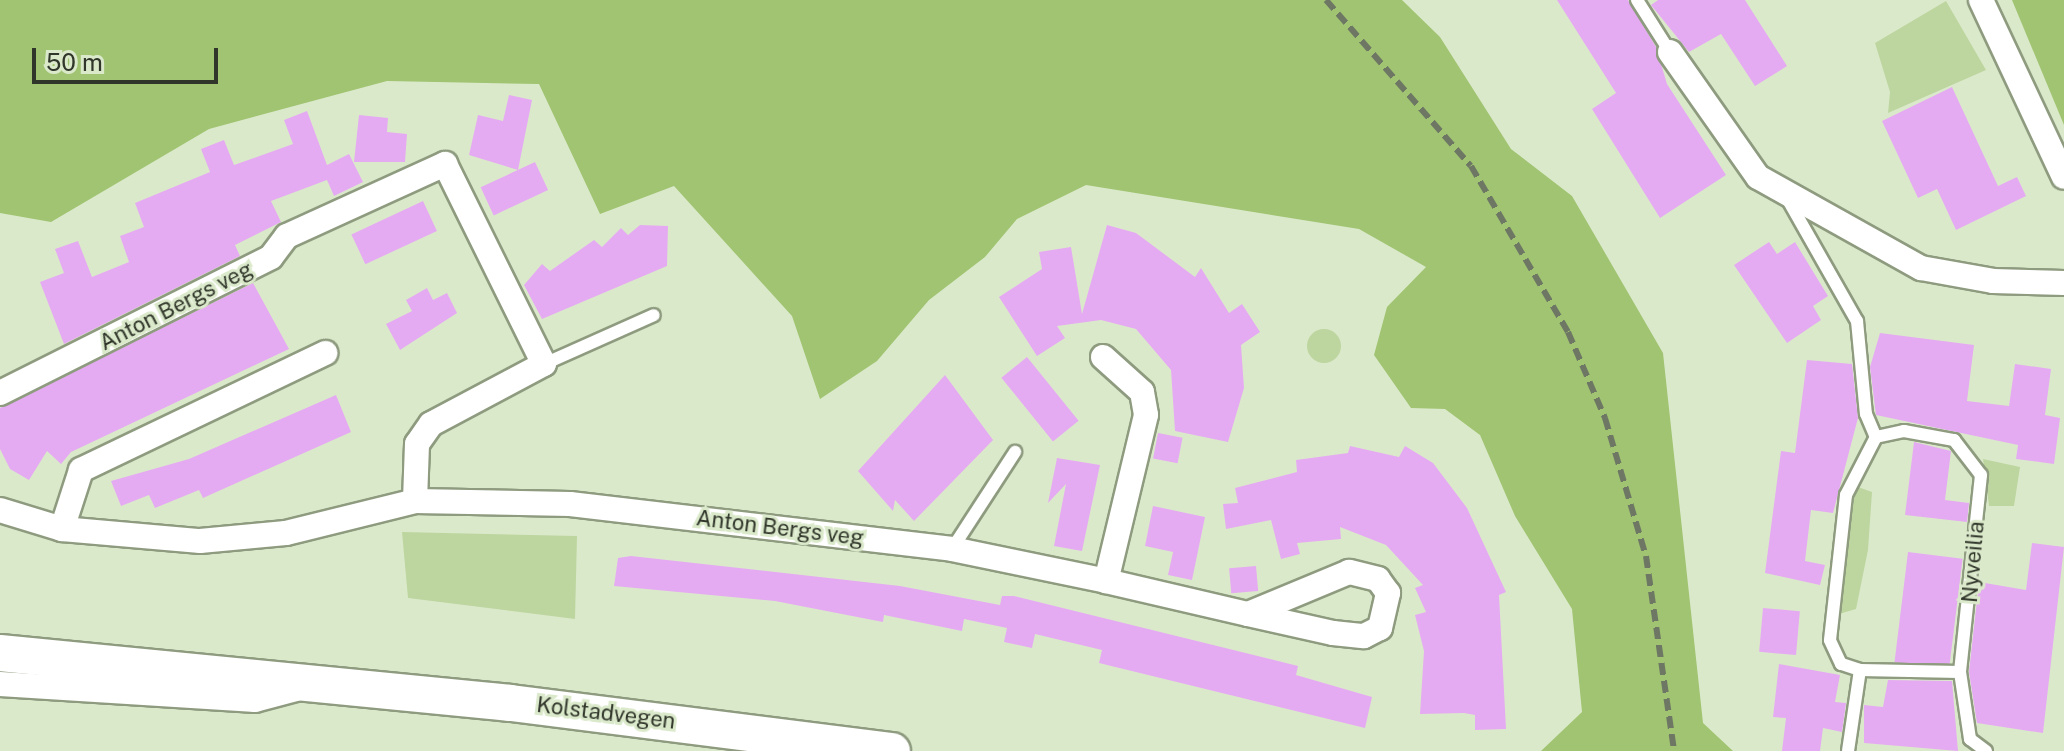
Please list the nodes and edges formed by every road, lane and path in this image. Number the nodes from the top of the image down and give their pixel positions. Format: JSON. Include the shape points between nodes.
{"nodes":[{"id":1,"x":1637,"y":0,"type":"edge"},
{"id":2,"x":1981,"y":0,"type":"edge"},
{"id":3,"x":1670,"y":52,"type":"joint"},
{"id":4,"x":2064,"y":177,"type":"edge"},
{"id":5,"x":1783,"y":191,"type":"junction"},
{"id":6,"x":2064,"y":283,"type":"edge"},
{"id":7,"x":654,"y":315,"type":"dead end"},
{"id":8,"x":325,"y":353,"type":"dead end"},
{"id":9,"x":1103,"y":357,"type":"dead end"},
{"id":10,"x":544,"y":364,"type":"junction"},
{"id":11,"x":0,"y":393,"type":"edge"},
{"id":12,"x":1876,"y":437,"type":"junction"},
{"id":13,"x":1015,"y":452,"type":"dead end"},
{"id":14,"x":415,"y":501,"type":"junction"},
{"id":15,"x":0,"y":510,"type":"edge"},
{"id":16,"x":62,"y":529,"type":"junction"},
{"id":17,"x":952,"y":549,"type":"junction"},
{"id":18,"x":1106,"y":581,"type":"junction"},
{"id":19,"x":1248,"y":614,"type":"junction"},
{"id":20,"x":0,"y":653,"type":"edge"},
{"id":21,"x":1860,"y":670,"type":"junction"},
{"id":22,"x":1960,"y":672,"type":"junction"},
{"id":23,"x":318,"y":683,"type":"junction"},
{"id":24,"x":0,"y":684,"type":"edge"},
{"id":25,"x":892,"y":751,"type":"edge"},
{"id":26,"x":1848,"y":751,"type":"edge"},
{"id":27,"x":1986,"y":751,"type":"edge"}],
"edges":[{"from":1,"to":3,"type":"lane"},
{"from":2,"to":4,"type":"street"},
{"from":3,"to":5,"type":"street","via":[[1758,177]]},
{"from":5,"to":6,"type":"street","via":[[1921,268],[1993,281]]},
{"from":5,"to":12,"type":"lane","via":[[1857,321],[1866,414]]},
{"from":7,"to":10,"type":"lane"},
{"from":8,"to":16,"type":"street","via":[[81,470]]},
{"from":9,"to":18,"type":"street","via":[[1142,392],[1146,415]]},
{"from":10,"to":11,"type":"street","name":"Anton Bergs veg","via":[[451,168],[437,163],[287,236],[271,257],[121,336]]},
{"from":10,"to":14,"type":"street","via":[[431,424],[417,444]]},
{"from":12,"to":21,"type":"lane","via":[[1846,495],[1830,640],[1841,664]]},
{"from":12,"to":22,"type":"lane","name":"Nyveilia","via":[[1904,431],[1954,440],[1981,475]]},
{"from":13,"to":17,"type":"lane"},
{"from":14,"to":16,"type":"street","name":"Anton Bergs veg","via":[[240,541]]},
{"from":14,"to":17,"type":"street","name":"Anton Bergs veg","via":[[570,504]]},
{"from":15,"to":16,"type":"street","name":"Anton Bergs veg"},
{"from":17,"to":18,"type":"street","name":"Anton Bergs veg"},
{"from":18,"to":19,"type":"street","name":"Anton Bergs veg"},
{"from":19,"to":19,"type":"street","name":"Anton Bergs veg","via":[[1364,636],[1380,628],[1388,593],[1378,579],[1349,572]]},
{"from":20,"to":23,"type":"main road","name":"Kolstadvegen"},
{"from":21,"to":22,"type":"lane"},
{"from":21,"to":26,"type":"lane"},
{"from":22,"to":27,"type":"lane","name":"Nyveilia","via":[[1970,739]]},
{"from":23,"to":24,"type":"street","name":"Kolstadvegen","via":[[255,700]]},
{"from":23,"to":25,"type":"main road","name":"Kolstadvegen"}]}
